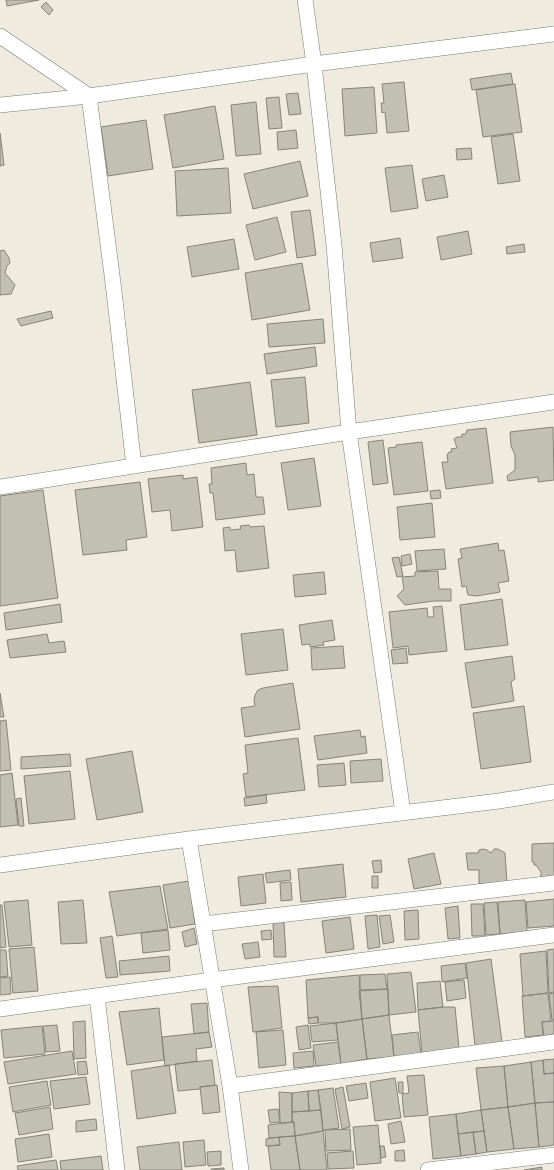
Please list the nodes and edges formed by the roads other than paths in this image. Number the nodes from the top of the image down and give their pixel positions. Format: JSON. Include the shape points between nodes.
{"nodes":[{"id":1,"x":304,"y":0,"type":"edge"},
{"id":2,"x":554,"y":34,"type":"edge"},
{"id":3,"x":0,"y":36,"type":"edge"},
{"id":4,"x":314,"y":64,"type":"junction"},
{"id":5,"x":89,"y":96,"type":"junction"},
{"id":6,"x":0,"y":105,"type":"edge"},
{"id":7,"x":554,"y":402,"type":"edge"},
{"id":8,"x":349,"y":432,"type":"junction"},
{"id":9,"x":134,"y":466,"type":"junction"},
{"id":10,"x":0,"y":487,"type":"edge"},
{"id":11,"x":554,"y":792,"type":"edge"},
{"id":12,"x":403,"y":813,"type":"junction"},
{"id":13,"x":189,"y":839,"type":"junction"},
{"id":14,"x":0,"y":865,"type":"edge"},
{"id":15,"x":554,"y":883,"type":"edge"},
{"id":16,"x":203,"y":924,"type":"junction"},
{"id":17,"x":554,"y":935,"type":"edge"},
{"id":18,"x":212,"y":980,"type":"junction"},
{"id":19,"x":97,"y":996,"type":"junction"},
{"id":20,"x":0,"y":1009,"type":"edge"},
{"id":21,"x":554,"y":1042,"type":"edge"},
{"id":22,"x":230,"y":1086,"type":"junction"},
{"id":23,"x":554,"y":1155,"type":"edge"},
{"id":24,"x":117,"y":1170,"type":"edge"},
{"id":25,"x":240,"y":1170,"type":"edge"},
{"id":26,"x":428,"y":1170,"type":"edge"}],
"edges":[{"from":1,"to":4,"type":"street"},
{"from":2,"to":4,"type":"street"},
{"from":3,"to":5,"type":"street"},
{"from":4,"to":5,"type":"street"},
{"from":4,"to":8,"type":"street","via":[[334,245]]},
{"from":5,"to":6,"type":"street"},
{"from":5,"to":9,"type":"street"},
{"from":7,"to":8,"type":"street"},
{"from":8,"to":9,"type":"street"},
{"from":8,"to":12,"type":"street"},
{"from":9,"to":10,"type":"street"},
{"from":11,"to":12,"type":"street"},
{"from":12,"to":13,"type":"street"},
{"from":13,"to":14,"type":"street"},
{"from":13,"to":16,"type":"street"},
{"from":15,"to":16,"type":"street"},
{"from":16,"to":18,"type":"street"},
{"from":17,"to":18,"type":"street"},
{"from":18,"to":19,"type":"street"},
{"from":18,"to":22,"type":"street"},
{"from":19,"to":20,"type":"street"},
{"from":19,"to":24,"type":"street"},
{"from":21,"to":22,"type":"street"},
{"from":22,"to":25,"type":"street"},
{"from":23,"to":26,"type":"street"}]}
